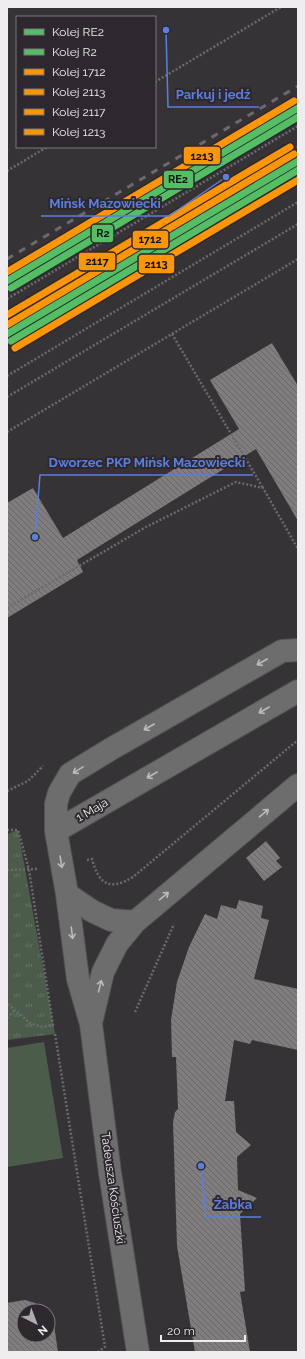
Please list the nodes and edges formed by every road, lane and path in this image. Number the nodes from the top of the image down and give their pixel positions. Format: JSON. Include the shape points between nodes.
{"nodes":[{"id":1,"x":281,"y":7,"type":"edge"},
{"id":2,"x":156,"y":81,"type":"edge"},
{"id":3,"x":298,"y":126,"type":"edge"},
{"id":4,"x":298,"y":147,"type":"edge"},
{"id":5,"x":45,"y":148,"type":"edge"},
{"id":6,"x":7,"y":171,"type":"edge"},
{"id":7,"x":298,"y":202,"type":"edge"},
{"id":8,"x":298,"y":224,"type":"edge"},
{"id":9,"x":298,"y":259,"type":"edge"},
{"id":10,"x":7,"y":299,"type":"edge"},
{"id":11,"x":7,"y":318,"type":"edge"},
{"id":12,"x":172,"y":334,"type":"junction"},
{"id":13,"x":7,"y":376,"type":"edge"},
{"id":14,"x":7,"y":397,"type":"edge"},
{"id":15,"x":7,"y":432,"type":"edge"},
{"id":16,"x":263,"y":488,"type":"junction"},
{"id":17,"x":298,"y":549,"type":"edge"},
{"id":18,"x":7,"y":608,"type":"edge"},
{"id":19,"x":298,"y":650,"type":"edge"},
{"id":20,"x":298,"y":691,"type":"edge"},
{"id":21,"x":298,"y":740,"type":"edge"},
{"id":22,"x":298,"y":785,"type":"edge"},
{"id":23,"x":7,"y":830,"type":"edge"},
{"id":24,"x":56,"y":831,"type":"junction"},
{"id":25,"x":62,"y":865,"type":"junction"},
{"id":26,"x":7,"y":870,"type":"edge"},
{"id":27,"x":29,"y":870,"type":"junction"},
{"id":28,"x":67,"y":894,"type":"junction"},
{"id":29,"x":135,"y":922,"type":"junction"},
{"id":30,"x":7,"y":1003,"type":"edge"},
{"id":31,"x":15,"y":1010,"type":"junction"},
{"id":32,"x":7,"y":1018,"type":"edge"},
{"id":33,"x":91,"y":1024,"type":"junction"},
{"id":34,"x":55,"y":1034,"type":"dead end"},
{"id":35,"x":98,"y":1352,"type":"edge"},
{"id":36,"x":138,"y":1352,"type":"edge"}],
"edges":[{"from":1,"to":2,"type":"path"},
{"from":3,"to":10,"type":"path"},
{"from":4,"to":11,"type":"path"},
{"from":5,"to":6,"type":"path"},
{"from":7,"to":13,"type":"path"},
{"from":8,"to":14,"type":"path"},
{"from":9,"to":12,"type":"path"},
{"from":12,"to":15,"type":"path"},
{"from":12,"to":16,"type":"path"},
{"from":16,"to":17,"type":"path"},
{"from":16,"to":18,"type":"path","via":[[236,482],[146,527]]},
{"from":19,"to":24,"type":"street","one_way":true,"via":[[282,651],[70,774],[58,793]]},
{"from":20,"to":24,"type":"street","name":"1 Maja","one_way":true},
{"from":21,"to":25,"type":"path","via":[[134,877],[124,882],[108,884],[96,872],[92,859]]},
{"from":29,"to":22,"type":"street","one_way":true},
{"from":23,"to":27,"type":"path","via":[[18,830]]},
{"from":24,"to":25,"type":"street","one_way":true},
{"from":25,"to":27,"type":"path"},
{"from":25,"to":28,"type":"street"},
{"from":26,"to":27,"type":"path"},
{"from":27,"to":31,"type":"path","via":[[53,1025],[42,1027],[30,1023]]},
{"from":28,"to":29,"type":"street","via":[[111,920]]},
{"from":28,"to":33,"type":"street","one_way":true,"via":[[78,979]]},
{"from":33,"to":29,"type":"street","one_way":true,"via":[[103,972],[117,944]]},
{"from":30,"to":31,"type":"path"},
{"from":31,"to":32,"type":"path"},
{"from":33,"to":36,"type":"street","name":"Tadeusza Kościuszki"},
{"from":34,"to":35,"type":"path","via":[[105,1347]]}]}
